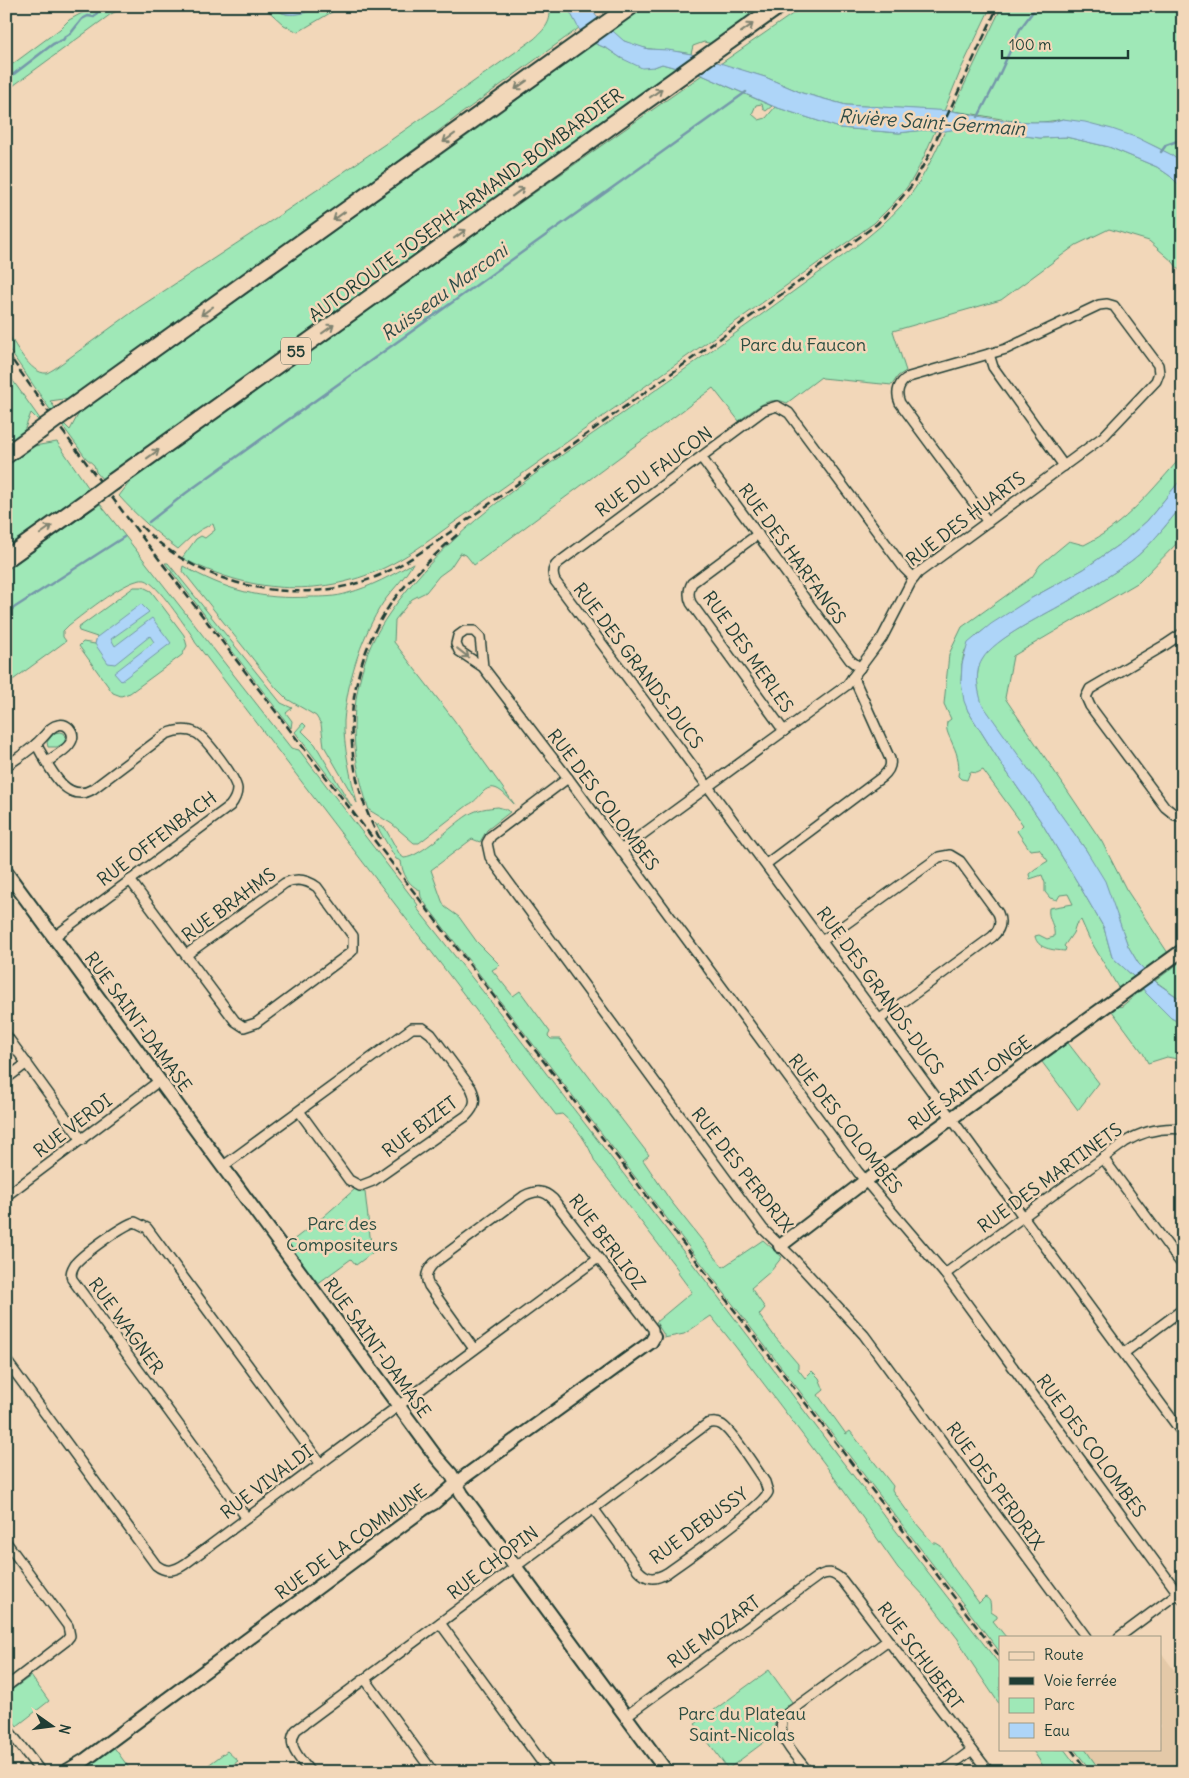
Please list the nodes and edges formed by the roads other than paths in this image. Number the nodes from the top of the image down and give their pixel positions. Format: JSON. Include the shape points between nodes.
{"nodes":[{"id":1,"x":631,"y":6,"type":"edge"},
{"id":2,"x":776,"y":8,"type":"edge"},
{"id":3,"x":989,"y":354,"type":"junction"},
{"id":4,"x":6,"y":455,"type":"edge"},
{"id":5,"x":701,"y":457,"type":"junction"},
{"id":6,"x":1064,"y":466,"type":"junction"},
{"id":7,"x":988,"y":522,"type":"junction"},
{"id":8,"x":758,"y":534,"type":"junction"},
{"id":9,"x":6,"y":558,"type":"edge"},
{"id":10,"x":554,"y":569,"type":"joint"},
{"id":11,"x":914,"y":578,"type":"junction"},
{"id":12,"x":1183,"y":633,"type":"edge"},
{"id":13,"x":483,"y":667,"type":"dead end"},
{"id":14,"x":860,"y":668,"type":"junction"},
{"id":15,"x":852,"y":678,"type":"junction"},
{"id":16,"x":784,"y":730,"type":"junction"},
{"id":17,"x":36,"y":744,"type":"junction"},
{"id":18,"x":47,"y":762,"type":"junction"},
{"id":19,"x":6,"y":766,"type":"edge"},
{"id":20,"x":568,"y":778,"type":"junction"},
{"id":21,"x":708,"y":787,"type":"junction"},
{"id":22,"x":1180,"y":816,"type":"edge"},
{"id":23,"x":621,"y":850,"type":"junction"},
{"id":24,"x":766,"y":864,"type":"junction"},
{"id":25,"x":6,"y":872,"type":"edge"},
{"id":26,"x":130,"y":880,"type":"junction"},
{"id":27,"x":54,"y":937,"type":"junction"},
{"id":28,"x":822,"y":942,"type":"junction"},
{"id":29,"x":1183,"y":950,"type":"edge"},
{"id":30,"x":186,"y":955,"type":"junction"},
{"id":31,"x":880,"y":1019,"type":"junction"},
{"id":32,"x":6,"y":1035,"type":"edge"},
{"id":33,"x":27,"y":1063,"type":"junction"},
{"id":34,"x":6,"y":1079,"type":"edge"},
{"id":35,"x":159,"y":1081,"type":"junction"},
{"id":36,"x":299,"y":1110,"type":"junction"},
{"id":37,"x":952,"y":1119,"type":"junction"},
{"id":38,"x":1183,"y":1129,"type":"edge"},
{"id":39,"x":82,"y":1140,"type":"junction"},
{"id":40,"x":1103,"y":1158,"type":"junction"},
{"id":41,"x":222,"y":1167,"type":"junction"},
{"id":42,"x":866,"y":1181,"type":"junction"},
{"id":43,"x":6,"y":1196,"type":"edge"},
{"id":44,"x":1023,"y":1217,"type":"junction"},
{"id":45,"x":780,"y":1246,"type":"junction"},
{"id":46,"x":598,"y":1258,"type":"junction"},
{"id":47,"x":1183,"y":1266,"type":"edge"},
{"id":48,"x":945,"y":1274,"type":"junction"},
{"id":49,"x":1183,"y":1309,"type":"edge"},
{"id":50,"x":654,"y":1337,"type":"joint"},
{"id":51,"x":474,"y":1349,"type":"junction"},
{"id":52,"x":1124,"y":1353,"type":"junction"},
{"id":53,"x":6,"y":1360,"type":"edge"},
{"id":54,"x":398,"y":1406,"type":"junction"},
{"id":55,"x":720,"y":1423,"type":"joint"},
{"id":56,"x":1183,"y":1434,"type":"edge"},
{"id":57,"x":320,"y":1463,"type":"junction"},
{"id":58,"x":457,"y":1485,"type":"junction"},
{"id":59,"x":593,"y":1508,"type":"junction"},
{"id":60,"x":246,"y":1518,"type":"junction"},
{"id":61,"x":6,"y":1542,"type":"edge"},
{"id":62,"x":517,"y":1567,"type":"junction"},
{"id":63,"x":820,"y":1575,"type":"joint"},
{"id":64,"x":1180,"y":1596,"type":"edge"},
{"id":65,"x":440,"y":1623,"type":"junction"},
{"id":66,"x":1085,"y":1636,"type":"edge"},
{"id":67,"x":1120,"y":1636,"type":"edge"},
{"id":68,"x":887,"y":1641,"type":"junction"},
{"id":69,"x":365,"y":1679,"type":"junction"},
{"id":70,"x":6,"y":1687,"type":"edge"},
{"id":71,"x":626,"y":1716,"type":"junction"},
{"id":72,"x":6,"y":1727,"type":"edge"},
{"id":73,"x":972,"y":1750,"type":"junction"},
{"id":74,"x":41,"y":1772,"type":"edge"},
{"id":75,"x":65,"y":1772,"type":"edge"},
{"id":76,"x":310,"y":1772,"type":"edge"},
{"id":77,"x":433,"y":1772,"type":"edge"},
{"id":78,"x":549,"y":1772,"type":"edge"},
{"id":79,"x":668,"y":1772,"type":"edge"},
{"id":80,"x":808,"y":1772,"type":"edge"},
{"id":81,"x":942,"y":1772,"type":"edge"},
{"id":82,"x":988,"y":1772,"type":"edge"}],
"edges":[{"from":1,"to":4,"type":"highway","one_way":true,"bridge":true},
{"from":9,"to":2,"type":"highway","name":"AUTOROUTE JOSEPH-ARMAND-BOMBARDIER","number":"55","one_way":true,"bridge":true},
{"from":3,"to":6,"type":"street","via":[[992,367]]},
{"from":3,"to":6,"type":"street","name":"RUE DES HUARTS","via":[[1107,304],[1114,306],[1155,361],[1159,373],[1153,384],[1106,434]]},
{"from":3,"to":7,"type":"street","via":[[909,377],[898,388],[897,396]]},
{"from":5,"to":8,"type":"street","name":"RUE DES HARFANGS"},
{"from":5,"to":10,"type":"street","name":"RUE DU FAUCON"},
{"from":5,"to":11,"type":"street","name":"RUE DU FAUCON","via":[[764,410],[777,406],[789,413]]},
{"from":6,"to":7,"type":"street","name":"RUE DES HUARTS"},
{"from":7,"to":11,"type":"street","name":"RUE DES HUARTS"},
{"from":8,"to":14,"type":"street","name":"RUE DES HARFANGS","via":[[850,660]]},
{"from":8,"to":16,"type":"street","name":"RUE DES MERLES","via":[[692,583],[689,597]]},
{"from":10,"to":21,"type":"street","name":"RUE DES GRANDS-DUCS","via":[[555,581]]},
{"from":11,"to":14,"type":"street","name":"RUE DES HUARTS","via":[[882,638]]},
{"from":12,"to":22,"type":"street","via":[[1086,694],[1090,706],[1165,807]]},
{"from":13,"to":20,"type":"street","name":"RUE DES COLOMBES"},
{"from":14,"to":15,"type":"street","name":"RUE DES HUARTS"},
{"from":15,"to":16,"type":"street","name":"RUE DES HUARTS","via":[[847,685]]},
{"from":15,"to":24,"type":"street","via":[[890,759],[889,770]]},
{"from":16,"to":21,"type":"street","name":"RUE DES HUARTS"},
{"from":17,"to":18,"type":"street","name":"RUE OFFENBACH"},
{"from":17,"to":18,"type":"street","via":[[55,726],[65,725],[70,730],[72,740],[68,747]]},
{"from":17,"to":19,"type":"street"},
{"from":18,"to":26,"type":"street","name":"RUE OFFENBACH","via":[[67,790],[83,793],[93,789],[166,734],[184,730],[202,737],[233,779],[237,793],[230,806]]},
{"from":20,"to":23,"type":"street","name":"RUE DES COLOMBES"},
{"from":20,"to":45,"type":"street","name":"RUE DES PERDRIX","via":[[494,832],[487,843],[488,852],[763,1229]]},
{"from":21,"to":23,"type":"street","name":"RUE DES HUARTS"},
{"from":21,"to":24,"type":"street","name":"RUE DES GRANDS-DUCS"},
{"from":23,"to":42,"type":"street","name":"RUE DES COLOMBES"},
{"from":24,"to":28,"type":"street","name":"RUE DES GRANDS-DUCS"},
{"from":25,"to":27,"type":"street","name":"RUE SAINT-DAMASE"},
{"from":26,"to":27,"type":"street","name":"RUE OFFENBACH"},
{"from":26,"to":30,"type":"street","name":"RUE BRAHMS"},
{"from":27,"to":35,"type":"street","name":"RUE SAINT-DAMASE"},
{"from":28,"to":31,"type":"street","name":"RUE DES GRANDS-DUCS"},
{"from":28,"to":31,"type":"street","via":[[939,857],[950,855],[960,861],[998,913],[998,929],[992,937]]},
{"from":29,"to":37,"type":"street","name":"RUE SAINT-ONGE"},
{"from":30,"to":30,"type":"street","name":"RUE BRAHMS","via":[[234,1021],[244,1027],[256,1023],[350,954],[353,936],[317,887],[297,879],[285,883]]},
{"from":31,"to":37,"type":"street","name":"RUE DES GRANDS-DUCS"},
{"from":32,"to":33,"type":"street"},
{"from":33,"to":34,"type":"street"},
{"from":33,"to":39,"type":"street"},
{"from":35,"to":39,"type":"street","name":"RUE VERDI"},
{"from":35,"to":41,"type":"street","name":"RUE SAINT-DAMASE"},
{"from":36,"to":36,"type":"street","name":"RUE BIZET","via":[[346,1176],[360,1186],[373,1182],[466,1116],[474,1107],[475,1097],[431,1034],[416,1027]]},
{"from":36,"to":41,"type":"street","name":"RUE BIZET"},
{"from":37,"to":42,"type":"street","name":"RUE SAINT-ONGE"},
{"from":37,"to":44,"type":"street","name":"RUE DES GRANDS-DUCS"},
{"from":38,"to":40,"type":"street","name":"RUE DES MARTINETS","via":[[1166,1128],[1142,1133]]},
{"from":39,"to":43,"type":"street","name":"RUE VERDI"},
{"from":40,"to":44,"type":"street","name":"RUE DES MARTINETS"},
{"from":40,"to":47,"type":"street"},
{"from":41,"to":54,"type":"street","name":"RUE SAINT-DAMASE"},
{"from":42,"to":45,"type":"street","name":"RUE SAINT-ONGE"},
{"from":42,"to":48,"type":"street","name":"RUE DES COLOMBES"},
{"from":44,"to":48,"type":"street","name":"RUE DES MARTINETS"},
{"from":44,"to":52,"type":"street","name":"RUE DES GRANDS-DUCS"},
{"from":45,"to":66,"type":"street","name":"RUE DES PERDRIX","via":[[864,1335]]},
{"from":46,"to":50,"type":"street","name":"RUE BERLIOZ","via":[[653,1330]]},
{"from":46,"to":51,"type":"street","name":"RUE VIVALDI"},
{"from":46,"to":51,"type":"street","name":"RUE BERLIOZ","via":[[550,1196],[541,1191],[524,1196],[434,1263],[427,1272],[428,1286]]},
{"from":48,"to":64,"type":"street","name":"RUE DES COLOMBES"},
{"from":49,"to":52,"type":"street"},
{"from":50,"to":58,"type":"street","name":"RUE DE LA COMMUNE"},
{"from":51,"to":54,"type":"street","name":"RUE VIVALDI"},
{"from":52,"to":56,"type":"street","name":"RUE DES GRANDS-DUCS"},
{"from":53,"to":60,"type":"street","name":"RUE VIVALDI","via":[[158,1567],[176,1569]]},
{"from":54,"to":57,"type":"street","name":"RUE VIVALDI"},
{"from":54,"to":58,"type":"street","name":"RUE SAINT-DAMASE"},
{"from":55,"to":59,"type":"street","name":"RUE CHOPIN","via":[[711,1422],[697,1430]]},
{"from":55,"to":59,"type":"street","name":"RUE DEBUSSY","via":[[765,1482],[768,1492],[761,1502],[667,1573],[652,1578],[643,1575]]},
{"from":57,"to":60,"type":"street","name":"RUE VIVALDI"},
{"from":57,"to":60,"type":"street","name":"RUE WAGNER","via":[[147,1228],[135,1222],[123,1227],[78,1261],[72,1270],[72,1279]]},
{"from":58,"to":62,"type":"street","name":"RUE SAINT-DAMASE"},
{"from":58,"to":75,"type":"street","name":"RUE DE LA COMMUNE"},
{"from":59,"to":62,"type":"street","name":"RUE CHOPIN"},
{"from":61,"to":70,"type":"street","via":[[70,1633],[66,1641]]},
{"from":62,"to":65,"type":"street","name":"RUE CHOPIN"},
{"from":62,"to":71,"type":"street","name":"RUE SAINT-DAMASE"},
{"from":63,"to":68,"type":"street","name":"RUE SCHUBERT","via":[[830,1572],[842,1580]]},
{"from":63,"to":71,"type":"street","name":"RUE MOZART"},
{"from":64,"to":67,"type":"street"},
{"from":65,"to":69,"type":"street","name":"RUE CHOPIN"},
{"from":65,"to":78,"type":"street"},
{"from":68,"to":73,"type":"street","name":"RUE SCHUBERT"},
{"from":68,"to":80,"type":"street","via":[[784,1716],[781,1735]]},
{"from":69,"to":76,"type":"street","name":"RUE CHOPIN","via":[[296,1730],[292,1739],[294,1749]]},
{"from":69,"to":77,"type":"street"},
{"from":71,"to":79,"type":"street","name":"RUE SAINT-DAMASE"},
{"from":72,"to":74,"type":"street"},
{"from":73,"to":81,"type":"street"},
{"from":73,"to":82,"type":"street","name":"RUE SCHUBERT"}]}
